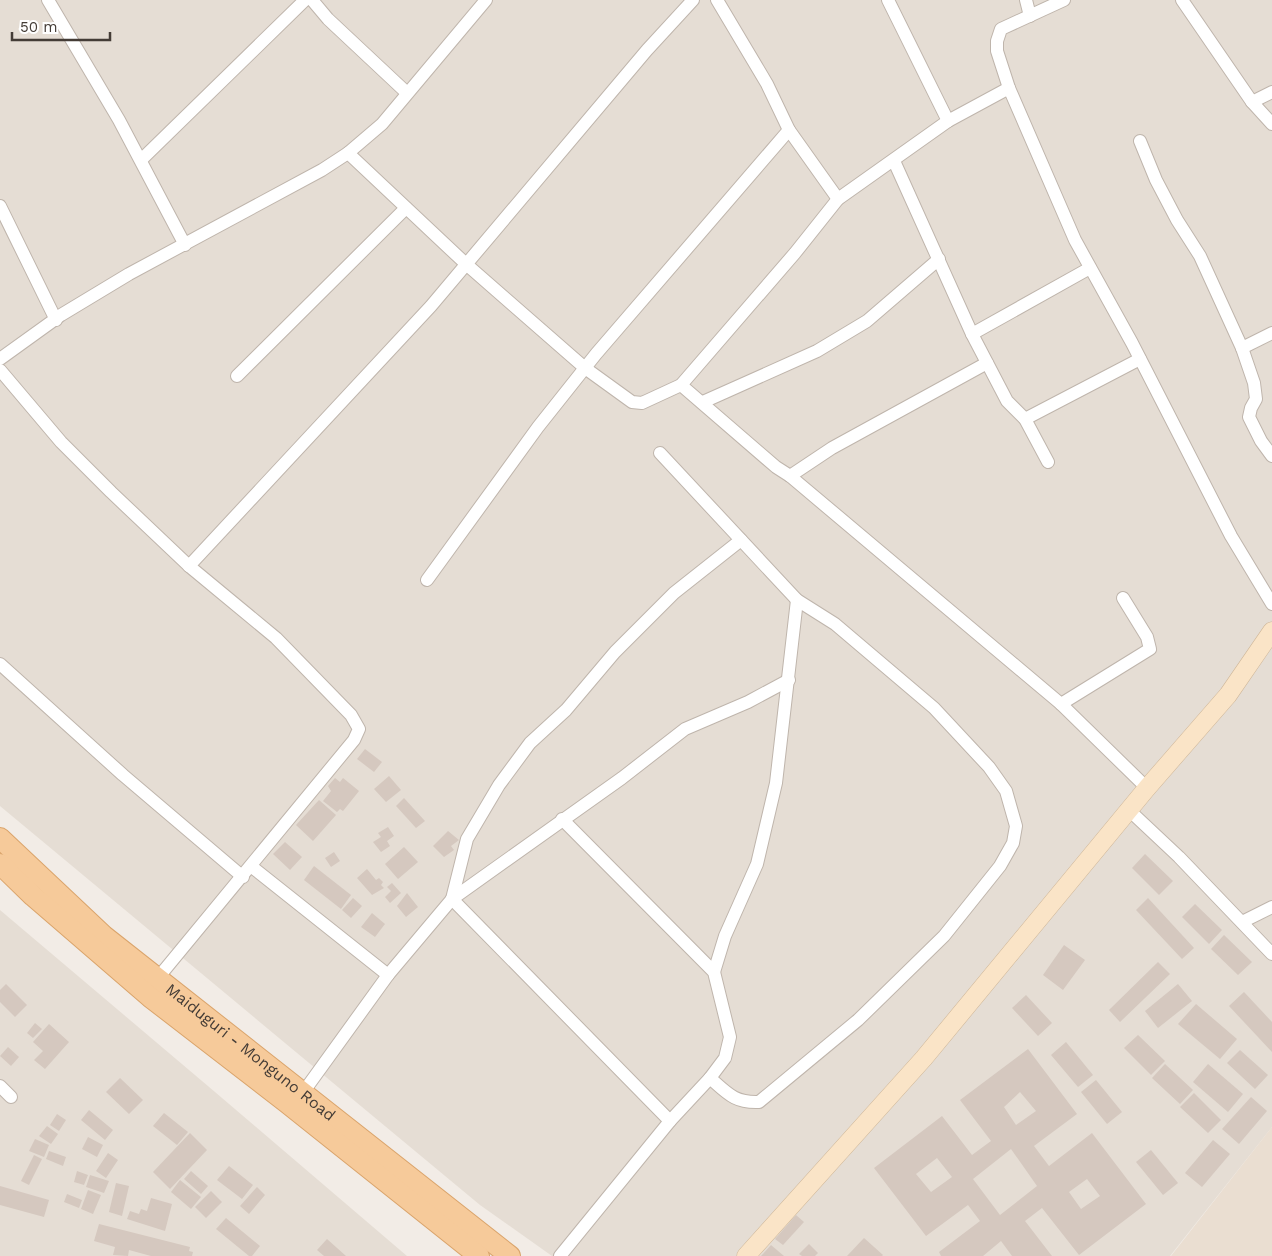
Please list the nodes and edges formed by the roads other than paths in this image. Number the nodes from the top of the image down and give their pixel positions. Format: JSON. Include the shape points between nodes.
{"nodes":[{"id":1,"x":48,"y":0,"type":"edge"},
{"id":2,"x":305,"y":0,"type":"edge"},
{"id":3,"x":312,"y":0,"type":"edge"},
{"id":4,"x":486,"y":0,"type":"edge"},
{"id":5,"x":693,"y":0,"type":"edge"},
{"id":6,"x":717,"y":0,"type":"edge"},
{"id":7,"x":888,"y":0,"type":"edge"},
{"id":8,"x":1026,"y":0,"type":"edge"},
{"id":9,"x":1064,"y":0,"type":"edge"},
{"id":10,"x":1182,"y":0,"type":"edge"},
{"id":11,"x":1030,"y":16,"type":"junction"},
{"id":12,"x":1009,"y":88,"type":"junction"},
{"id":13,"x":1272,"y":92,"type":"edge"},
{"id":14,"x":407,"y":93,"type":"junction"},
{"id":15,"x":1252,"y":102,"type":"junction"},
{"id":16,"x":948,"y":121,"type":"junction"},
{"id":17,"x":1272,"y":124,"type":"edge"},
{"id":18,"x":789,"y":130,"type":"junction"},
{"id":19,"x":1140,"y":141,"type":"dead end"},
{"id":20,"x":348,"y":153,"type":"junction"},
{"id":21,"x":141,"y":160,"type":"junction"},
{"id":22,"x":894,"y":161,"type":"junction"},
{"id":23,"x":838,"y":199,"type":"junction"},
{"id":24,"x":0,"y":206,"type":"edge"},
{"id":25,"x":406,"y":208,"type":"junction"},
{"id":26,"x":185,"y":244,"type":"junction"},
{"id":27,"x":939,"y":259,"type":"junction"},
{"id":28,"x":466,"y":264,"type":"junction"},
{"id":29,"x":1090,"y":268,"type":"junction"},
{"id":30,"x":56,"y":320,"type":"junction"},
{"id":31,"x":1272,"y":333,"type":"edge"},
{"id":32,"x":972,"y":334,"type":"junction"},
{"id":33,"x":1242,"y":348,"type":"junction"},
{"id":34,"x":0,"y":359,"type":"edge"},
{"id":35,"x":1140,"y":359,"type":"junction"},
{"id":36,"x":988,"y":363,"type":"junction"},
{"id":37,"x":585,"y":368,"type":"junction"},
{"id":38,"x":0,"y":370,"type":"edge"},
{"id":39,"x":237,"y":376,"type":"dead end"},
{"id":40,"x":681,"y":384,"type":"junction"},
{"id":41,"x":703,"y":402,"type":"junction"},
{"id":42,"x":1025,"y":419,"type":"junction"},
{"id":43,"x":660,"y":454,"type":"dead end"},
{"id":44,"x":1272,"y":456,"type":"edge"},
{"id":45,"x":1048,"y":462,"type":"dead end"},
{"id":46,"x":790,"y":476,"type":"junction"},
{"id":47,"x":741,"y":540,"type":"junction"},
{"id":48,"x":190,"y":566,"type":"junction"},
{"id":49,"x":427,"y":580,"type":"dead end"},
{"id":50,"x":1123,"y":598,"type":"dead end"},
{"id":51,"x":797,"y":600,"type":"junction"},
{"id":52,"x":1272,"y":604,"type":"edge"},
{"id":53,"x":1272,"y":631,"type":"edge"},
{"id":54,"x":0,"y":664,"type":"edge"},
{"id":55,"x":788,"y":680,"type":"junction"},
{"id":56,"x":1061,"y":704,"type":"junction"},
{"id":57,"x":1147,"y":788,"type":"junction"},
{"id":58,"x":1130,"y":811,"type":"junction"},
{"id":59,"x":562,"y":819,"type":"junction"},
{"id":60,"x":0,"y":838,"type":"edge"},
{"id":61,"x":0,"y":864,"type":"edge"},
{"id":62,"x":252,"y":867,"type":"junction"},
{"id":63,"x":243,"y":878,"type":"junction"},
{"id":64,"x":452,"y":899,"type":"junction"},
{"id":65,"x":1272,"y":907,"type":"edge"},
{"id":66,"x":1242,"y":922,"type":"junction"},
{"id":67,"x":1272,"y":954,"type":"edge"},
{"id":68,"x":714,"y":972,"type":"junction"},
{"id":69,"x":388,"y":975,"type":"junction"},
{"id":70,"x":157,"y":979,"type":"junction"},
{"id":71,"x":710,"y":1078,"type":"junction"},
{"id":72,"x":0,"y":1086,"type":"edge"},
{"id":73,"x":302,"y":1094,"type":"junction"},
{"id":74,"x":11,"y":1097,"type":"dead end"},
{"id":75,"x":670,"y":1121,"type":"junction"},
{"id":76,"x":480,"y":1256,"type":"edge"},
{"id":77,"x":510,"y":1256,"type":"edge"},
{"id":78,"x":560,"y":1256,"type":"edge"},
{"id":79,"x":746,"y":1256,"type":"edge"}],
"edges":[{"from":1,"to":21,"type":"street"},
{"from":2,"to":21,"type":"street"},
{"from":3,"to":14,"type":"street"},
{"from":4,"to":14,"type":"street"},
{"from":5,"to":28,"type":"street"},
{"from":6,"to":18,"type":"street","via":[[767,84]]},
{"from":7,"to":16,"type":"street"},
{"from":8,"to":11,"type":"street"},
{"from":9,"to":11,"type":"street"},
{"from":10,"to":15,"type":"street"},
{"from":11,"to":12,"type":"street","via":[[1001,30],[997,41]]},
{"from":12,"to":16,"type":"street"},
{"from":12,"to":29,"type":"street"},
{"from":13,"to":15,"type":"street"},
{"from":14,"to":20,"type":"street","via":[[382,124]]},
{"from":15,"to":17,"type":"street"},
{"from":16,"to":22,"type":"street"},
{"from":18,"to":23,"type":"street"},
{"from":18,"to":37,"type":"street"},
{"from":19,"to":33,"type":"street","via":[[1156,180],[1200,256]]},
{"from":20,"to":25,"type":"street"},
{"from":20,"to":26,"type":"street"},
{"from":21,"to":26,"type":"street"},
{"from":22,"to":23,"type":"street"},
{"from":22,"to":27,"type":"street"},
{"from":23,"to":40,"type":"street"},
{"from":24,"to":30,"type":"street"},
{"from":25,"to":28,"type":"street"},
{"from":25,"to":39,"type":"street"},
{"from":26,"to":30,"type":"street","via":[[129,274]]},
{"from":27,"to":32,"type":"street"},
{"from":27,"to":41,"type":"street","via":[[867,321],[834,341]]},
{"from":28,"to":37,"type":"street"},
{"from":28,"to":48,"type":"street"},
{"from":29,"to":32,"type":"street"},
{"from":29,"to":35,"type":"street"},
{"from":30,"to":34,"type":"street"},
{"from":31,"to":33,"type":"street"},
{"from":32,"to":36,"type":"street"},
{"from":33,"to":44,"type":"street","via":[[1256,399],[1249,418]]},
{"from":35,"to":42,"type":"street"},
{"from":35,"to":52,"type":"street","via":[[1231,536]]},
{"from":36,"to":42,"type":"street","via":[[1007,401]]},
{"from":36,"to":46,"type":"street","via":[[832,448]]},
{"from":37,"to":40,"type":"street","via":[[632,402],[642,402]]},
{"from":37,"to":49,"type":"street"},
{"from":38,"to":48,"type":"street","via":[[61,442]]},
{"from":40,"to":41,"type":"street"},
{"from":41,"to":46,"type":"street"},
{"from":42,"to":45,"type":"street"},
{"from":43,"to":47,"type":"street"},
{"from":46,"to":56,"type":"street"},
{"from":47,"to":51,"type":"street"},
{"from":47,"to":64,"type":"street","via":[[674,594],[614,652],[566,710],[530,743],[467,839]]},
{"from":48,"to":62,"type":"street","via":[[276,638],[351,715],[359,729],[354,740]]},
{"from":50,"to":56,"type":"street","via":[[1147,637],[1150,649]]},
{"from":51,"to":55,"type":"street"},
{"from":51,"to":71,"type":"street","via":[[835,624],[934,708],[989,767],[1006,790],[1016,826],[1013,843],[1000,866],[944,936],[858,1020],[760,1102],[744,1102],[731,1097]]},
{"from":53,"to":57,"type":"street","via":[[1228,695]]},
{"from":54,"to":63,"type":"street"},
{"from":55,"to":59,"type":"street","via":[[748,702],[685,729]]},
{"from":55,"to":68,"type":"street","via":[[776,782],[757,864],[725,936]]},
{"from":56,"to":57,"type":"street"},
{"from":57,"to":58,"type":"street"},
{"from":58,"to":66,"type":"street"},
{"from":58,"to":79,"type":"street","via":[[924,1058]]},
{"from":59,"to":64,"type":"street"},
{"from":59,"to":68,"type":"street"},
{"from":60,"to":70,"type":"main road","name":"Maiduguri - Monguno Road","via":[[104,936]]},
{"from":61,"to":76,"type":"main road","name":"Maiduguri - Monguno Road","via":[[150,997]]},
{"from":62,"to":63,"type":"street"},
{"from":62,"to":69,"type":"street"},
{"from":63,"to":70,"type":"street"},
{"from":64,"to":69,"type":"street"},
{"from":64,"to":75,"type":"street"},
{"from":65,"to":66,"type":"street"},
{"from":66,"to":67,"type":"street"},
{"from":68,"to":71,"type":"street","via":[[730,1037],[725,1058]]},
{"from":69,"to":73,"type":"street"},
{"from":70,"to":73,"type":"main road","name":"Maiduguri - Monguno Road"},
{"from":71,"to":75,"type":"street"},
{"from":72,"to":74,"type":"street"},
{"from":73,"to":77,"type":"main road","name":"Maiduguri - Monguno Road"},
{"from":75,"to":78,"type":"street"}]}
